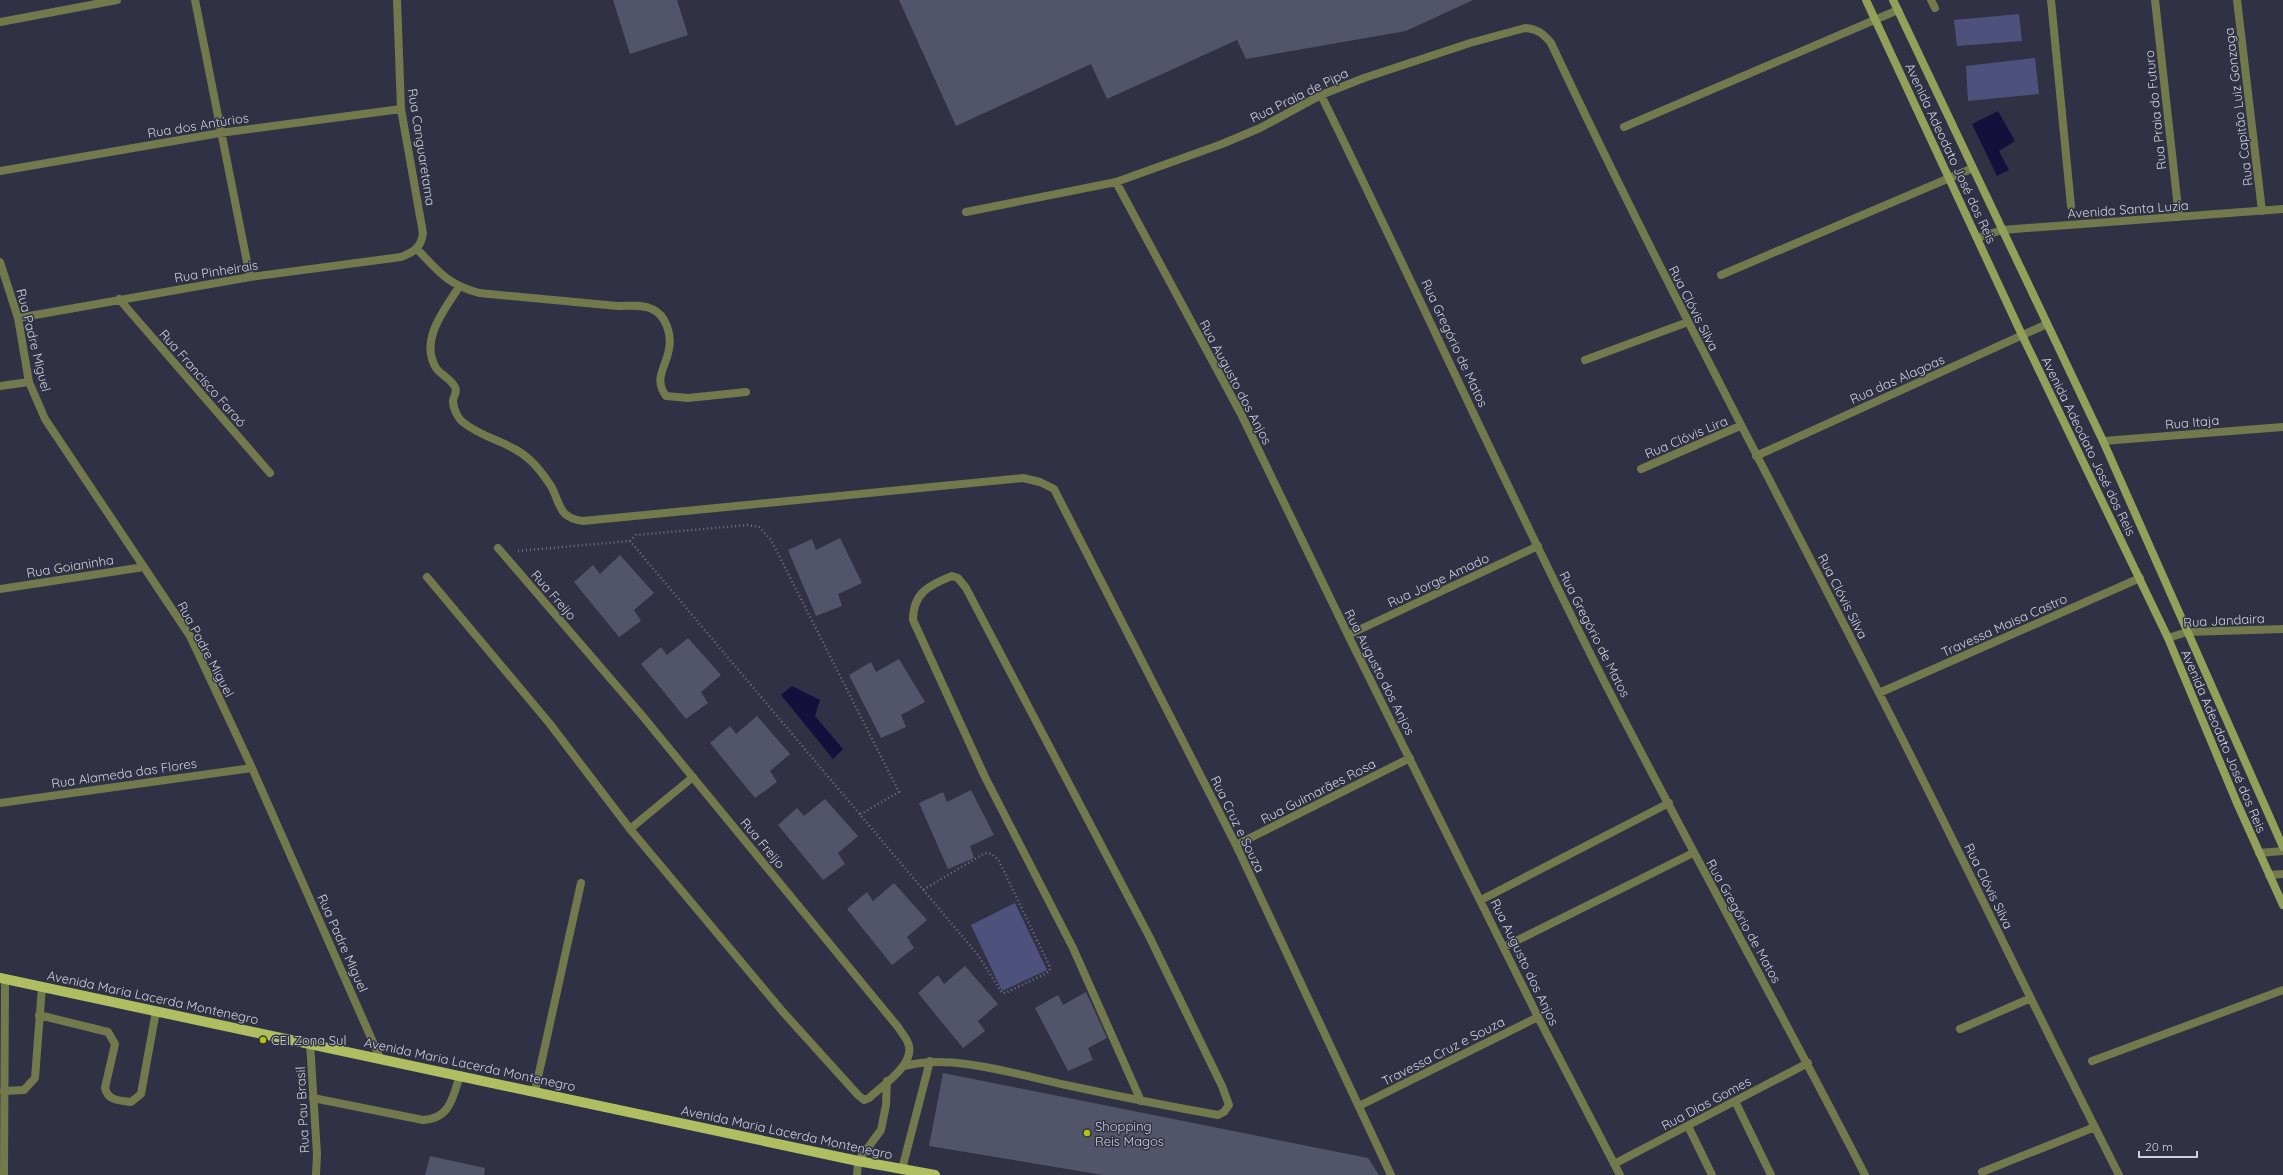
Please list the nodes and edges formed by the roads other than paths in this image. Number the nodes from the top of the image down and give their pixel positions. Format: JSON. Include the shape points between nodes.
{"nodes":[{"id":1,"x":117,"y":0,"type":"edge"},
{"id":2,"x":194,"y":0,"type":"edge"},
{"id":3,"x":397,"y":0,"type":"edge"},
{"id":4,"x":1866,"y":0,"type":"edge"},
{"id":5,"x":1893,"y":0,"type":"edge"},
{"id":6,"x":1930,"y":0,"type":"edge"},
{"id":7,"x":2051,"y":0,"type":"edge"},
{"id":8,"x":2155,"y":0,"type":"edge"},
{"id":9,"x":2237,"y":0,"type":"edge"},
{"id":10,"x":1935,"y":8,"type":"dead end"},
{"id":11,"x":1898,"y":10,"type":"junction"},
{"id":12,"x":1875,"y":19,"type":"junction"},
{"id":13,"x":0,"y":22,"type":"edge"},
{"id":14,"x":1540,"y":32,"type":"joint"},
{"id":15,"x":1321,"y":95,"type":"junction"},
{"id":16,"x":401,"y":109,"type":"junction"},
{"id":17,"x":1624,"y":127,"type":"dead end"},
{"id":18,"x":220,"y":133,"type":"junction"},
{"id":19,"x":1973,"y":168,"type":"junction"},
{"id":20,"x":0,"y":171,"type":"edge"},
{"id":21,"x":1949,"y":178,"type":"junction"},
{"id":22,"x":1116,"y":182,"type":"junction"},
{"id":23,"x":2071,"y":206,"type":"dead end"},
{"id":24,"x":2283,"y":210,"type":"edge"},
{"id":25,"x":2262,"y":211,"type":"junction"},
{"id":26,"x":966,"y":212,"type":"dead end"},
{"id":27,"x":2179,"y":217,"type":"junction"},
{"id":28,"x":2002,"y":230,"type":"junction"},
{"id":29,"x":1977,"y":238,"type":"junction"},
{"id":30,"x":417,"y":249,"type":"junction"},
{"id":31,"x":0,"y":262,"type":"edge"},
{"id":32,"x":1721,"y":274,"type":"dead end"},
{"id":33,"x":250,"y":277,"type":"junction"},
{"id":34,"x":459,"y":287,"type":"junction"},
{"id":35,"x":119,"y":299,"type":"junction"},
{"id":36,"x":18,"y":318,"type":"junction"},
{"id":37,"x":1688,"y":322,"type":"junction"},
{"id":38,"x":2047,"y":324,"type":"junction"},
{"id":39,"x":2022,"y":335,"type":"junction"},
{"id":40,"x":1585,"y":360,"type":"dead end"},
{"id":41,"x":29,"y":382,"type":"junction"},
{"id":42,"x":0,"y":386,"type":"edge"},
{"id":43,"x":746,"y":392,"type":"dead end"},
{"id":44,"x":1740,"y":426,"type":"junction"},
{"id":45,"x":2283,"y":427,"type":"edge"},
{"id":46,"x":2103,"y":441,"type":"junction"},
{"id":47,"x":1756,"y":456,"type":"junction"},
{"id":48,"x":1640,"y":469,"type":"dead end"},
{"id":49,"x":270,"y":473,"type":"dead end"},
{"id":50,"x":1538,"y":546,"type":"junction"},
{"id":51,"x":500,"y":550,"type":"road end"},
{"id":52,"x":144,"y":567,"type":"junction"},
{"id":53,"x":427,"y":578,"type":"dead end"},
{"id":54,"x":2140,"y":578,"type":"junction"},
{"id":55,"x":0,"y":590,"type":"edge"},
{"id":56,"x":2283,"y":629,"type":"edge"},
{"id":57,"x":2187,"y":632,"type":"junction"},
{"id":58,"x":1348,"y":635,"type":"junction"},
{"id":59,"x":2168,"y":638,"type":"junction"},
{"id":60,"x":1879,"y":693,"type":"junction"},
{"id":61,"x":1410,"y":758,"type":"junction"},
{"id":62,"x":252,"y":768,"type":"junction"},
{"id":63,"x":693,"y":777,"type":"junction"},
{"id":64,"x":0,"y":803,"type":"edge"},
{"id":65,"x":1669,"y":803,"type":"junction"},
{"id":66,"x":630,"y":829,"type":"junction"},
{"id":67,"x":1236,"y":845,"type":"junction"},
{"id":68,"x":2283,"y":847,"type":"edge"},
{"id":69,"x":2283,"y":851,"type":"edge"},
{"id":70,"x":1693,"y":853,"type":"junction"},
{"id":71,"x":2259,"y":853,"type":"junction"},
{"id":72,"x":2283,"y":874,"type":"edge"},
{"id":73,"x":2269,"y":875,"type":"junction"},
{"id":74,"x":581,"y":883,"type":"dead end"},
{"id":75,"x":1481,"y":900,"type":"junction"},
{"id":76,"x":2283,"y":905,"type":"edge"},
{"id":77,"x":1504,"y":947,"type":"junction"},
{"id":78,"x":3,"y":978,"type":"edge"},
{"id":79,"x":42,"y":986,"type":"junction"},
{"id":80,"x":2283,"y":990,"type":"edge"},
{"id":81,"x":2031,"y":998,"type":"junction"},
{"id":82,"x":156,"y":1011,"type":"junction"},
{"id":83,"x":39,"y":1015,"type":"junction"},
{"id":84,"x":1538,"y":1017,"type":"junction"},
{"id":85,"x":1960,"y":1029,"type":"dead end"},
{"id":86,"x":310,"y":1043,"type":"junction"},
{"id":87,"x":380,"y":1058,"type":"junction"},
{"id":88,"x":930,"y":1061,"type":"junction"},
{"id":89,"x":2092,"y":1061,"type":"dead end"},
{"id":90,"x":1808,"y":1063,"type":"junction"},
{"id":91,"x":905,"y":1066,"type":"junction"},
{"id":92,"x":460,"y":1075,"type":"junction"},
{"id":93,"x":887,"y":1081,"type":"junction"},
{"id":94,"x":4,"y":1091,"type":"junction"},
{"id":95,"x":535,"y":1091,"type":"junction"},
{"id":96,"x":313,"y":1098,"type":"junction"},
{"id":97,"x":1141,"y":1101,"type":"junction"},
{"id":98,"x":1734,"y":1102,"type":"junction"},
{"id":99,"x":1359,"y":1106,"type":"junction"},
{"id":100,"x":1688,"y":1126,"type":"junction"},
{"id":101,"x":2095,"y":1127,"type":"junction"},
{"id":102,"x":858,"y":1161,"type":"junction"},
{"id":103,"x":1614,"y":1164,"type":"junction"},
{"id":104,"x":902,"y":1168,"type":"junction"},
{"id":105,"x":1982,"y":1172,"type":"dead end"},
{"id":106,"x":4,"y":1175,"type":"edge"},
{"id":107,"x":316,"y":1175,"type":"edge"},
{"id":108,"x":857,"y":1175,"type":"edge"},
{"id":109,"x":935,"y":1175,"type":"edge"},
{"id":110,"x":1391,"y":1175,"type":"edge"},
{"id":111,"x":1620,"y":1175,"type":"edge"},
{"id":112,"x":1712,"y":1175,"type":"edge"},
{"id":113,"x":1770,"y":1175,"type":"edge"},
{"id":114,"x":1865,"y":1175,"type":"edge"},
{"id":115,"x":2119,"y":1175,"type":"edge"}],
"edges":[{"from":1,"to":13,"type":"street"},
{"from":2,"to":18,"type":"street"},
{"from":3,"to":16,"type":"street","name":"Rua Canguaretama"},
{"from":4,"to":12,"type":"main road","name":"Avenida Adeodato José dos Reis"},
{"from":5,"to":11,"type":"main road","name":"Avenida Adeodato José dos Reis"},
{"from":6,"to":10,"type":"street"},
{"from":7,"to":23,"type":"street"},
{"from":8,"to":27,"type":"street","name":"Rua Praia do Futuro"},
{"from":9,"to":25,"type":"street","name":"Rua Capitão Luiz Gonzaga"},
{"from":11,"to":12,"type":"street"},
{"from":11,"to":19,"type":"main road","name":"Avenida Adeodato José dos Reis"},
{"from":12,"to":17,"type":"street"},
{"from":12,"to":21,"type":"main road","name":"Avenida Adeodato José dos Reis"},
{"from":14,"to":15,"type":"street","name":"Rua Praia de Pipa","via":[[1525,28],[1470,43]]},
{"from":14,"to":37,"type":"street","name":"Rua Clóvis Silva","via":[[1551,43],[1600,149]]},
{"from":15,"to":22,"type":"street","name":"Rua Praia de Pipa","via":[[1260,128]]},
{"from":15,"to":50,"type":"street","name":"Rua Gregório de Matos"},
{"from":16,"to":18,"type":"street","name":"Rua dos Antúrios"},
{"from":16,"to":30,"type":"street","name":"Rua Canguaretama","via":[[423,233],[422,243]]},
{"from":18,"to":20,"type":"street","name":"Rua dos Antúrios"},
{"from":18,"to":33,"type":"street"},
{"from":19,"to":21,"type":"street"},
{"from":19,"to":28,"type":"main road","name":"Avenida Adeodato José dos Reis"},
{"from":21,"to":29,"type":"main road","name":"Avenida Adeodato José dos Reis"},
{"from":21,"to":32,"type":"street"},
{"from":22,"to":26,"type":"street","name":"Rua Praia de Pipa"},
{"from":22,"to":58,"type":"street","name":"Rua Augusto dos Anjos","via":[[1241,414]]},
{"from":24,"to":25,"type":"street","name":"Avenida Santa Luzia"},
{"from":25,"to":27,"type":"street","name":"Avenida Santa Luzia"},
{"from":27,"to":28,"type":"street","name":"Avenida Santa Luzia"},
{"from":28,"to":29,"type":"street","name":"Avenida Santa Luzia"},
{"from":28,"to":38,"type":"main road","name":"Avenida Adeodato José dos Reis"},
{"from":29,"to":39,"type":"main road","name":"Avenida Adeodato José dos Reis"},
{"from":30,"to":33,"type":"street","name":"Rua Pinheirais","via":[[401,257]]},
{"from":30,"to":34,"type":"street","via":[[441,274]]},
{"from":31,"to":36,"type":"street","name":"Rua Padre Miguel"},
{"from":33,"to":35,"type":"street","name":"Rua Pinheirais"},
{"from":34,"to":43,"type":"street","via":[[479,293],[652,309],[664,319],[670,334],[670,349],[660,378],[660,387],[666,396],[675,398]]},
{"from":34,"to":67,"type":"street","name":"Rua Cruz e Souza","via":[[435,325],[431,348],[436,368],[455,386],[453,401],[456,411],[462,422],[471,428],[513,447],[530,460],[551,487],[560,508],[566,516],[574,520],[1023,478],[1054,488]]},
{"from":35,"to":36,"type":"street","name":"Rua Pinheirais"},
{"from":35,"to":49,"type":"street","name":"Rua Francisco Faraó"},
{"from":36,"to":41,"type":"street","name":"Rua Padre Miguel"},
{"from":37,"to":40,"type":"street"},
{"from":37,"to":44,"type":"street","name":"Rua Clóvis Silva"},
{"from":38,"to":39,"type":"street","name":"Rua das Alagoas"},
{"from":38,"to":46,"type":"main road","name":"Avenida Adeodato José dos Reis"},
{"from":39,"to":47,"type":"street","name":"Rua das Alagoas"},
{"from":39,"to":54,"type":"main road","name":"Avenida Adeodato José dos Reis"},
{"from":41,"to":42,"type":"street"},
{"from":41,"to":52,"type":"street","name":"Rua Padre Miguel","via":[[45,419]]},
{"from":44,"to":47,"type":"street","name":"Rua Clóvis Silva"},
{"from":44,"to":48,"type":"street","name":"Rua Clóvis Lira"},
{"from":45,"to":46,"type":"street","name":"Rua Itaja"},
{"from":46,"to":57,"type":"main road","name":"Avenida Adeodato José dos Reis"},
{"from":47,"to":60,"type":"street","name":"Rua Clóvis Silva"},
{"from":50,"to":58,"type":"street","name":"Rua Jorge Amado"},
{"from":50,"to":65,"type":"street","name":"Rua Gregório de Matos","via":[[1604,682]]},
{"from":51,"to":63,"type":"street","name":"Rua Freijo"},
{"from":52,"to":55,"type":"street","name":"Rua Goianinha"},
{"from":52,"to":62,"type":"street","name":"Rua Padre Miguel","via":[[190,636]]},
{"from":53,"to":66,"type":"street","via":[[550,724]]},
{"from":54,"to":59,"type":"main road","name":"Avenida Adeodato José dos Reis"},
{"from":54,"to":60,"type":"street","name":"Travessa Maisa Castro"},
{"from":56,"to":57,"type":"street","name":"Rua Jandaira"},
{"from":57,"to":59,"type":"street","name":"Rua Jandaira"},
{"from":57,"to":68,"type":"main road","name":"Avenida Adeodato José dos Reis"},
{"from":58,"to":61,"type":"street","name":"Rua Augusto dos Anjos"},
{"from":59,"to":71,"type":"main road","name":"Avenida Adeodato José dos Reis"},
{"from":60,"to":81,"type":"street","name":"Rua Clóvis Silva"},
{"from":61,"to":67,"type":"street","name":"Rua Guimarães Rosa"},
{"from":61,"to":75,"type":"street","name":"Rua Augusto dos Anjos"},
{"from":62,"to":64,"type":"street","name":"Rua Alameda das Flores"},
{"from":62,"to":87,"type":"street","name":"Rua Padre Miguel"},
{"from":63,"to":66,"type":"street"},
{"from":63,"to":91,"type":"street","name":"Rua Freijo","via":[[898,1027],[909,1044]]},
{"from":65,"to":70,"type":"street","name":"Rua Gregório de Matos"},
{"from":65,"to":75,"type":"street"},
{"from":66,"to":93,"type":"street","via":[[783,1012],[858,1095],[864,1100],[869,1098]]},
{"from":67,"to":99,"type":"street","name":"Rua Cruz e Souza"},
{"from":69,"to":71,"type":"street"},
{"from":70,"to":77,"type":"street"},
{"from":70,"to":90,"type":"street","name":"Rua Gregório de Matos"},
{"from":71,"to":73,"type":"main road","name":"Avenida Adeodato José dos Reis"},
{"from":72,"to":73,"type":"street"},
{"from":73,"to":76,"type":"main road","name":"Avenida Adeodato José dos Reis"},
{"from":74,"to":95,"type":"street"},
{"from":75,"to":77,"type":"street","name":"Rua Augusto dos Anjos"},
{"from":77,"to":84,"type":"street","name":"Rua Augusto dos Anjos"},
{"from":78,"to":79,"type":"main road","name":"Avenida Maria Lacerda Montenegro"},
{"from":78,"to":94,"type":"street"},
{"from":79,"to":82,"type":"main road","name":"Avenida Maria Lacerda Montenegro"},
{"from":79,"to":83,"type":"street"},
{"from":80,"to":89,"type":"street"},
{"from":81,"to":85,"type":"street"},
{"from":81,"to":101,"type":"street","name":"Rua Clóvis Silva"},
{"from":82,"to":83,"type":"street","via":[[140,1094],[131,1102],[112,1099],[106,1094],[114,1044],[108,1032]]},
{"from":82,"to":86,"type":"main road","name":"Avenida Maria Lacerda Montenegro"},
{"from":83,"to":94,"type":"street","via":[[35,1078],[24,1090]]},
{"from":84,"to":99,"type":"street","name":"Travessa Cruz e Souza"},
{"from":84,"to":103,"type":"street","name":"Rua Augusto dos Anjos"},
{"from":86,"to":87,"type":"main road","name":"Avenida Maria Lacerda Montenegro"},
{"from":86,"to":96,"type":"street","name":"Rua Pau Brasil"},
{"from":87,"to":92,"type":"main road","name":"Avenida Maria Lacerda Montenegro"},
{"from":88,"to":91,"type":"street"},
{"from":88,"to":97,"type":"street","via":[[958,1062]]},
{"from":88,"to":104,"type":"street"},
{"from":90,"to":98,"type":"street","name":"Rua Dias Gomes"},
{"from":90,"to":114,"type":"street","name":"Rua Gregório de Matos"},
{"from":91,"to":93,"type":"street"},
{"from":92,"to":95,"type":"main road","name":"Avenida Maria Lacerda Montenegro"},
{"from":92,"to":96,"type":"street","via":[[452,1102],[434,1120]]},
{"from":93,"to":102,"type":"street","via":[[881,1130]]},
{"from":94,"to":106,"type":"street"},
{"from":95,"to":102,"type":"main road","name":"Avenida Maria Lacerda Montenegro"},
{"from":96,"to":107,"type":"street","name":"Rua Pau Brasil"},
{"from":97,"to":97,"type":"street","via":[[1218,1115],[1229,1105],[1149,936],[966,588],[958,578],[952,576],[922,593],[913,606],[913,620],[985,777],[1073,948]]},
{"from":98,"to":100,"type":"street","name":"Rua Dias Gomes"},
{"from":98,"to":113,"type":"street"},
{"from":99,"to":110,"type":"street","name":"Rua Cruz e Souza"},
{"from":100,"to":103,"type":"street","name":"Rua Dias Gomes"},
{"from":100,"to":112,"type":"street"},
{"from":101,"to":105,"type":"street"},
{"from":101,"to":115,"type":"street","name":"Rua Clóvis Silva"},
{"from":102,"to":104,"type":"main road","name":"Avenida Maria Lacerda Montenegro"},
{"from":102,"to":108,"type":"street"},
{"from":103,"to":111,"type":"street","name":"Rua Augusto dos Anjos"},
{"from":104,"to":109,"type":"main road","name":"Avenida Maria Lacerda Montenegro"}]}
